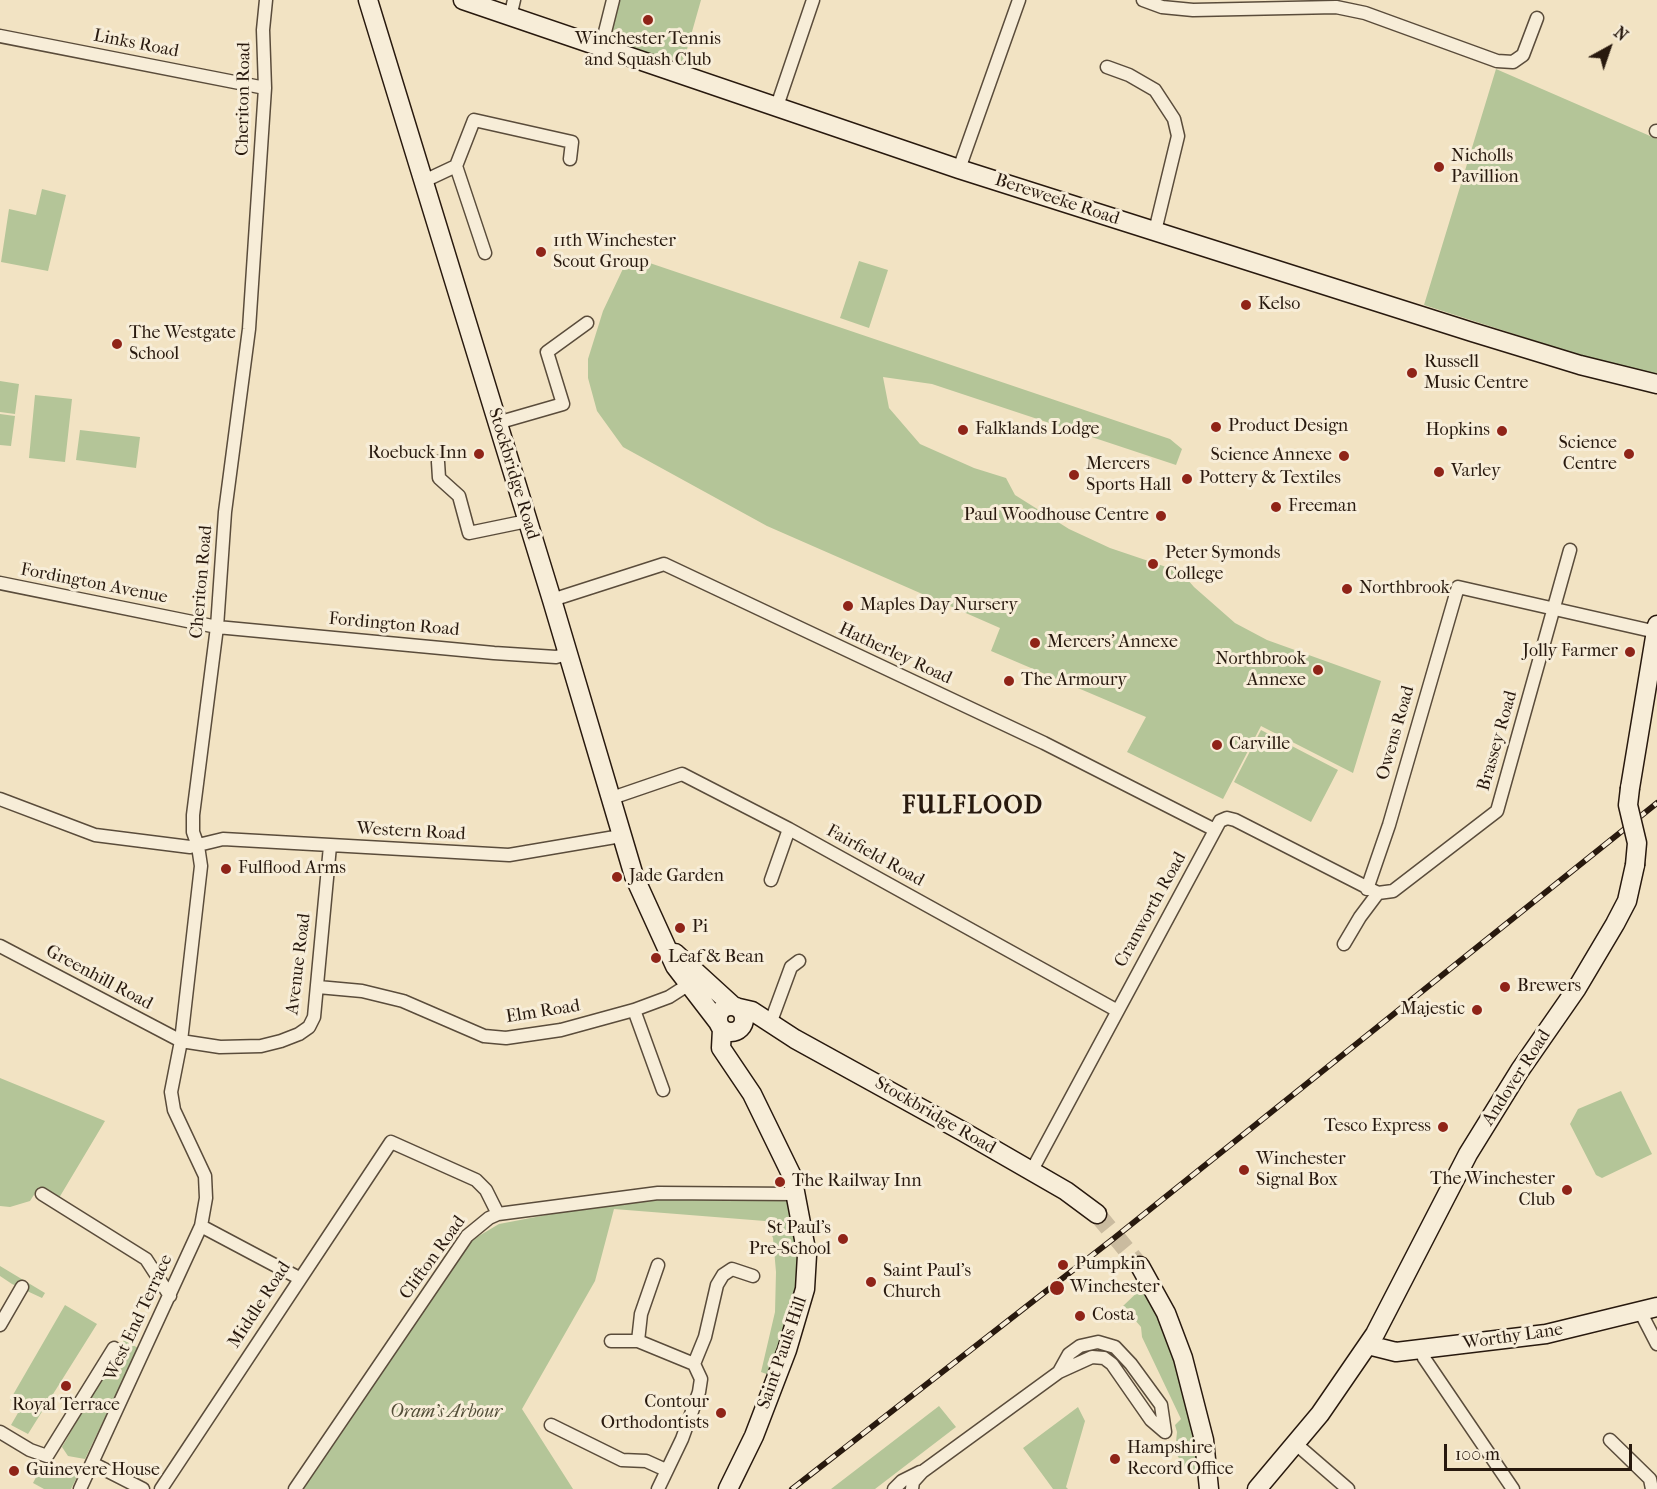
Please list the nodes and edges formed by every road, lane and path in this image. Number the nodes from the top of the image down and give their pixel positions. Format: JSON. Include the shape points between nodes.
{"nodes":[{"id":1,"x":266,"y":0,"type":"edge"},
{"id":2,"x":368,"y":0,"type":"edge"},
{"id":3,"x":463,"y":0,"type":"edge"},
{"id":4,"x":613,"y":0,"type":"edge"},
{"id":5,"x":813,"y":0,"type":"edge"},
{"id":6,"x":1020,"y":0,"type":"edge"},
{"id":7,"x":1143,"y":0,"type":"edge"},
{"id":8,"x":512,"y":9,"type":"edge"},
{"id":9,"x":1537,"y":18,"type":"dead end"},
{"id":10,"x":0,"y":36,"type":"edge"},
{"id":11,"x":601,"y":48,"type":"junction"},
{"id":12,"x":1107,"y":67,"type":"dead end"},
{"id":13,"x":265,"y":88,"type":"junction"},
{"id":14,"x":776,"y":109,"type":"junction"},
{"id":15,"x":570,"y":159,"type":"dead end"},
{"id":16,"x":456,"y":166,"type":"junction"},
{"id":17,"x":959,"y":169,"type":"junction"},
{"id":18,"x":422,"y":182,"type":"junction"},
{"id":19,"x":1155,"y":231,"type":"junction"},
{"id":20,"x":484,"y":253,"type":"dead end"},
{"id":21,"x":587,"y":323,"type":"dead end"},
{"id":22,"x":1657,"y":384,"type":"edge"},
{"id":23,"x":497,"y":423,"type":"junction"},
{"id":24,"x":438,"y":462,"type":"dead end"},
{"id":25,"x":527,"y":521,"type":"junction"},
{"id":26,"x":1570,"y":550,"type":"dead end"},
{"id":27,"x":0,"y":583,"type":"edge"},
{"id":28,"x":552,"y":600,"type":"junction"},
{"id":29,"x":1554,"y":610,"type":"junction"},
{"id":30,"x":217,"y":627,"type":"junction"},
{"id":31,"x":1656,"y":628,"type":"edge"},
{"id":32,"x":567,"y":654,"type":"junction"},
{"id":33,"x":0,"y":799,"type":"edge"},
{"id":34,"x":609,"y":799,"type":"junction"},
{"id":35,"x":789,"y":829,"type":"junction"},
{"id":36,"x":1215,"y":830,"type":"junction"},
{"id":37,"x":621,"y":836,"type":"junction"},
{"id":38,"x":198,"y":846,"type":"junction"},
{"id":39,"x":330,"y":846,"type":"junction"},
{"id":40,"x":771,"y":880,"type":"dead end"},
{"id":41,"x":1373,"y":891,"type":"junction"},
{"id":42,"x":1344,"y":945,"type":"dead end"},
{"id":43,"x":0,"y":946,"type":"edge"},
{"id":44,"x":800,"y":961,"type":"dead end"},
{"id":45,"x":694,"y":981,"type":"junction"},
{"id":46,"x":318,"y":987,"type":"junction"},
{"id":47,"x":634,"y":1010,"type":"junction"},
{"id":48,"x":1116,"y":1010,"type":"junction"},
{"id":49,"x":731,"y":1020,"type":"junction"},
{"id":50,"x":770,"y":1024,"type":"junction"},
{"id":51,"x":181,"y":1041,"type":"junction"},
{"id":52,"x":663,"y":1090,"type":"dead end"},
{"id":53,"x":198,"y":1158,"type":"joint"},
{"id":54,"x":1031,"y":1172,"type":"junction"},
{"id":55,"x":42,"y":1194,"type":"dead end"},
{"id":56,"x":796,"y":1194,"type":"junction"},
{"id":57,"x":498,"y":1214,"type":"junction"},
{"id":58,"x":1097,"y":1214,"type":"tunnel mouth"},
{"id":59,"x":201,"y":1226,"type":"junction"},
{"id":60,"x":658,"y":1265,"type":"dead end"},
{"id":61,"x":1140,"y":1266,"type":"tunnel mouth"},
{"id":62,"x":753,"y":1276,"type":"dead end"},
{"id":63,"x":299,"y":1278,"type":"junction"},
{"id":64,"x":22,"y":1287,"type":"dead end"},
{"id":65,"x":170,"y":1296,"type":"junction"},
{"id":66,"x":1649,"y":1310,"type":"edge"},
{"id":67,"x":0,"y":1324,"type":"edge"},
{"id":68,"x":611,"y":1341,"type":"dead end"},
{"id":69,"x":638,"y":1341,"type":"junction"},
{"id":70,"x":1657,"y":1344,"type":"edge"},
{"id":71,"x":1368,"y":1345,"type":"junction"},
{"id":72,"x":114,"y":1348,"type":"dead end"},
{"id":73,"x":1421,"y":1350,"type":"junction"},
{"id":74,"x":694,"y":1364,"type":"junction"},
{"id":75,"x":1059,"y":1372,"type":"junction"},
{"id":76,"x":551,"y":1425,"type":"dead end"},
{"id":77,"x":0,"y":1432,"type":"edge"},
{"id":78,"x":1610,"y":1440,"type":"dead end"},
{"id":79,"x":1296,"y":1444,"type":"junction"},
{"id":80,"x":92,"y":1463,"type":"junction"},
{"id":81,"x":666,"y":1470,"type":"junction"},
{"id":82,"x":922,"y":1472,"type":"junction"},
{"id":83,"x":80,"y":1489,"type":"edge"},
{"id":84,"x":143,"y":1489,"type":"edge"},
{"id":85,"x":161,"y":1489,"type":"edge"},
{"id":86,"x":294,"y":1489,"type":"edge"},
{"id":87,"x":658,"y":1489,"type":"edge"},
{"id":88,"x":728,"y":1489,"type":"edge"},
{"id":89,"x":894,"y":1489,"type":"edge"},
{"id":90,"x":912,"y":1489,"type":"edge"},
{"id":91,"x":1209,"y":1489,"type":"edge"},
{"id":92,"x":1257,"y":1489,"type":"edge"},
{"id":93,"x":1348,"y":1489,"type":"edge"},
{"id":94,"x":1513,"y":1489,"type":"edge"},
{"id":95,"x":1652,"y":1489,"type":"edge"}],
"edges":[{"from":1,"to":13,"type":"street","name":"Cheriton Road","via":[[262,30]]},
{"from":2,"to":18,"type":"main road","name":"Stockbridge Road"},
{"from":3,"to":8,"type":"main road","name":"Bereweeke Road"},
{"from":4,"to":11,"type":"street"},
{"from":5,"to":14,"type":"street"},
{"from":6,"to":17,"type":"street"},
{"from":7,"to":9,"type":"street","via":[[1162,7],[1193,10],[1336,7],[1365,13],[1505,62],[1514,62],[1523,55]]},
{"from":8,"to":11,"type":"main road","name":"Bereweeke Road"},
{"from":10,"to":13,"type":"street","name":"Links Road"},
{"from":11,"to":14,"type":"main road","name":"Bereweeke Road"},
{"from":12,"to":19,"type":"street","via":[[1155,90],[1174,119],[1178,136]]},
{"from":13,"to":30,"type":"street","name":"Cheriton Road","via":[[249,328],[225,512]]},
{"from":14,"to":17,"type":"main road","name":"Bereweeke Road"},
{"from":15,"to":16,"type":"street","via":[[572,142],[474,120]]},
{"from":16,"to":18,"type":"street"},
{"from":16,"to":20,"type":"street"},
{"from":17,"to":19,"type":"main road","name":"Bereweeke Road"},
{"from":18,"to":23,"type":"main road","name":"Stockbridge Road"},
{"from":19,"to":22,"type":"main road","name":"Bereweeke Road","via":[[1558,358]]},
{"from":21,"to":23,"type":"street","via":[[547,352],[563,404]]},
{"from":23,"to":25,"type":"main road","name":"Stockbridge Road"},
{"from":24,"to":25,"type":"street","via":[[439,478],[459,496],[469,533]]},
{"from":25,"to":28,"type":"main road","name":"Stockbridge Road"},
{"from":26,"to":29,"type":"street","name":"Brassey Road"},
{"from":27,"to":30,"type":"street","name":"Fordington Avenue"},
{"from":28,"to":32,"type":"main road","name":"Stockbridge Road"},
{"from":28,"to":36,"type":"street","name":"Hatherley Road","via":[[664,564],[1044,743]]},
{"from":29,"to":31,"type":"street"},
{"from":29,"to":41,"type":"street","name":"Brassey Road","via":[[1497,811],[1394,891]]},
{"from":29,"to":41,"type":"street","name":"Owens Road","via":[[1458,587]]},
{"from":30,"to":32,"type":"street","name":"Fordington Road","via":[[494,653],[556,657]]},
{"from":30,"to":38,"type":"street","name":"Cheriton Road","via":[[193,815]]},
{"from":31,"to":71,"type":"main road","name":"Andover Road","bridge":true,"via":[[1628,805],[1637,843],[1627,901],[1577,988],[1468,1154]]},
{"from":32,"to":34,"type":"main road","name":"Stockbridge Road"},
{"from":33,"to":38,"type":"street","name":"Western Road","via":[[95,836]]},
{"from":34,"to":35,"type":"street","name":"Fairfield Road","via":[[682,774]]},
{"from":34,"to":37,"type":"main road","name":"Stockbridge Road"},
{"from":35,"to":40,"type":"street"},
{"from":35,"to":48,"type":"street","name":"Fairfield Road"},
{"from":36,"to":41,"type":"street","via":[[1227,818],[1235,820]]},
{"from":36,"to":48,"type":"street","name":"Cranworth Road"},
{"from":37,"to":39,"type":"street","name":"Western Road","via":[[509,855]]},
{"from":37,"to":45,"type":"main road","name":"Stockbridge Road","via":[[643,900],[665,944]]},
{"from":38,"to":39,"type":"street","name":"Western Road","via":[[223,839]]},
{"from":38,"to":51,"type":"street","name":"Cheriton Road","via":[[201,866]]},
{"from":39,"to":46,"type":"street","name":"Avenue Road"},
{"from":41,"to":42,"type":"street"},
{"from":43,"to":51,"type":"street","name":"Greenhill Road"},
{"from":44,"to":50,"type":"street","via":[[791,967]]},
{"from":45,"to":47,"type":"street","name":"Elm Road"},
{"from":45,"to":49,"type":"main road","name":"Stockbridge Road"},
{"from":46,"to":47,"type":"street","name":"Elm Road","via":[[362,991],[403,1001],[484,1036],[506,1038],[561,1030]]},
{"from":46,"to":51,"type":"street","name":"Avenue Road","via":[[312,1023],[299,1034],[261,1046],[220,1047]]},
{"from":47,"to":52,"type":"street"},
{"from":48,"to":54,"type":"street","name":"Cranworth Road"},
{"from":49,"to":50,"type":"main road","name":"Stockbridge Road","via":[[752,1011]]},
{"from":49,"to":56,"type":"main road","name":"Saint Pauls Hill","via":[[722,1048],[784,1158]]},
{"from":50,"to":54,"type":"main road","name":"Stockbridge Road"},
{"from":51,"to":53,"type":"street","name":"Cheriton Road","via":[[172,1080],[174,1110]]},
{"from":53,"to":59,"type":"street","name":"West End Terrace","via":[[205,1176],[206,1198]]},
{"from":54,"to":58,"type":"main road","name":"Stockbridge Road"},
{"from":55,"to":65,"type":"street","via":[[146,1259]]},
{"from":56,"to":57,"type":"street","name":"Clifton Road","via":[[658,1193]]},
{"from":56,"to":88,"type":"main road","name":"Saint Pauls Hill","via":[[807,1255],[805,1289],[754,1436]]},
{"from":57,"to":63,"type":"street","name":"Middle Road","via":[[476,1180],[391,1142]]},
{"from":57,"to":86,"type":"street","name":"Clifton Road","via":[[467,1236]]},
{"from":59,"to":63,"type":"street"},
{"from":59,"to":65,"type":"street","name":"West End Terrace"},
{"from":60,"to":69,"type":"street","via":[[641,1314]]},
{"from":61,"to":91,"type":"main road","via":[[1166,1313],[1183,1359],[1204,1440]]},
{"from":62,"to":74,"type":"street","via":[[732,1269],[723,1275]]},
{"from":63,"to":85,"type":"street","name":"Middle Road"},
{"from":64,"to":67,"type":"street"},
{"from":65,"to":80,"type":"street","name":"West End Terrace"},
{"from":66,"to":70,"type":"street","via":[[1648,1330]]},
{"from":66,"to":73,"type":"main road","name":"Worthy Lane","via":[[1546,1334]]},
{"from":68,"to":69,"type":"street"},
{"from":69,"to":74,"type":"street"},
{"from":71,"to":73,"type":"main road","name":"Worthy Lane","via":[[1396,1352]]},
{"from":71,"to":79,"type":"main road","name":"Andover Road"},
{"from":72,"to":77,"type":"street","via":[[47,1456]]},
{"from":73,"to":94,"type":"street"},
{"from":74,"to":81,"type":"street","via":[[701,1379],[699,1392]]},
{"from":75,"to":75,"type":"street","via":[[1069,1354],[1080,1346],[1098,1342],[1115,1347],[1161,1405],[1165,1432],[1151,1420],[1104,1358],[1092,1357]]},
{"from":75,"to":82,"type":"street"},
{"from":76,"to":81,"type":"street","via":[[622,1460],[646,1461]]},
{"from":78,"to":95,"type":"street","via":[[1650,1479]]},
{"from":79,"to":92,"type":"main road","name":"Andover Road"},
{"from":79,"to":93,"type":"street"},
{"from":80,"to":83,"type":"street","name":"West End Terrace"},
{"from":80,"to":84,"type":"street"},
{"from":81,"to":87,"type":"street"},
{"from":82,"to":89,"type":"street"},
{"from":82,"to":90,"type":"street"}]}
